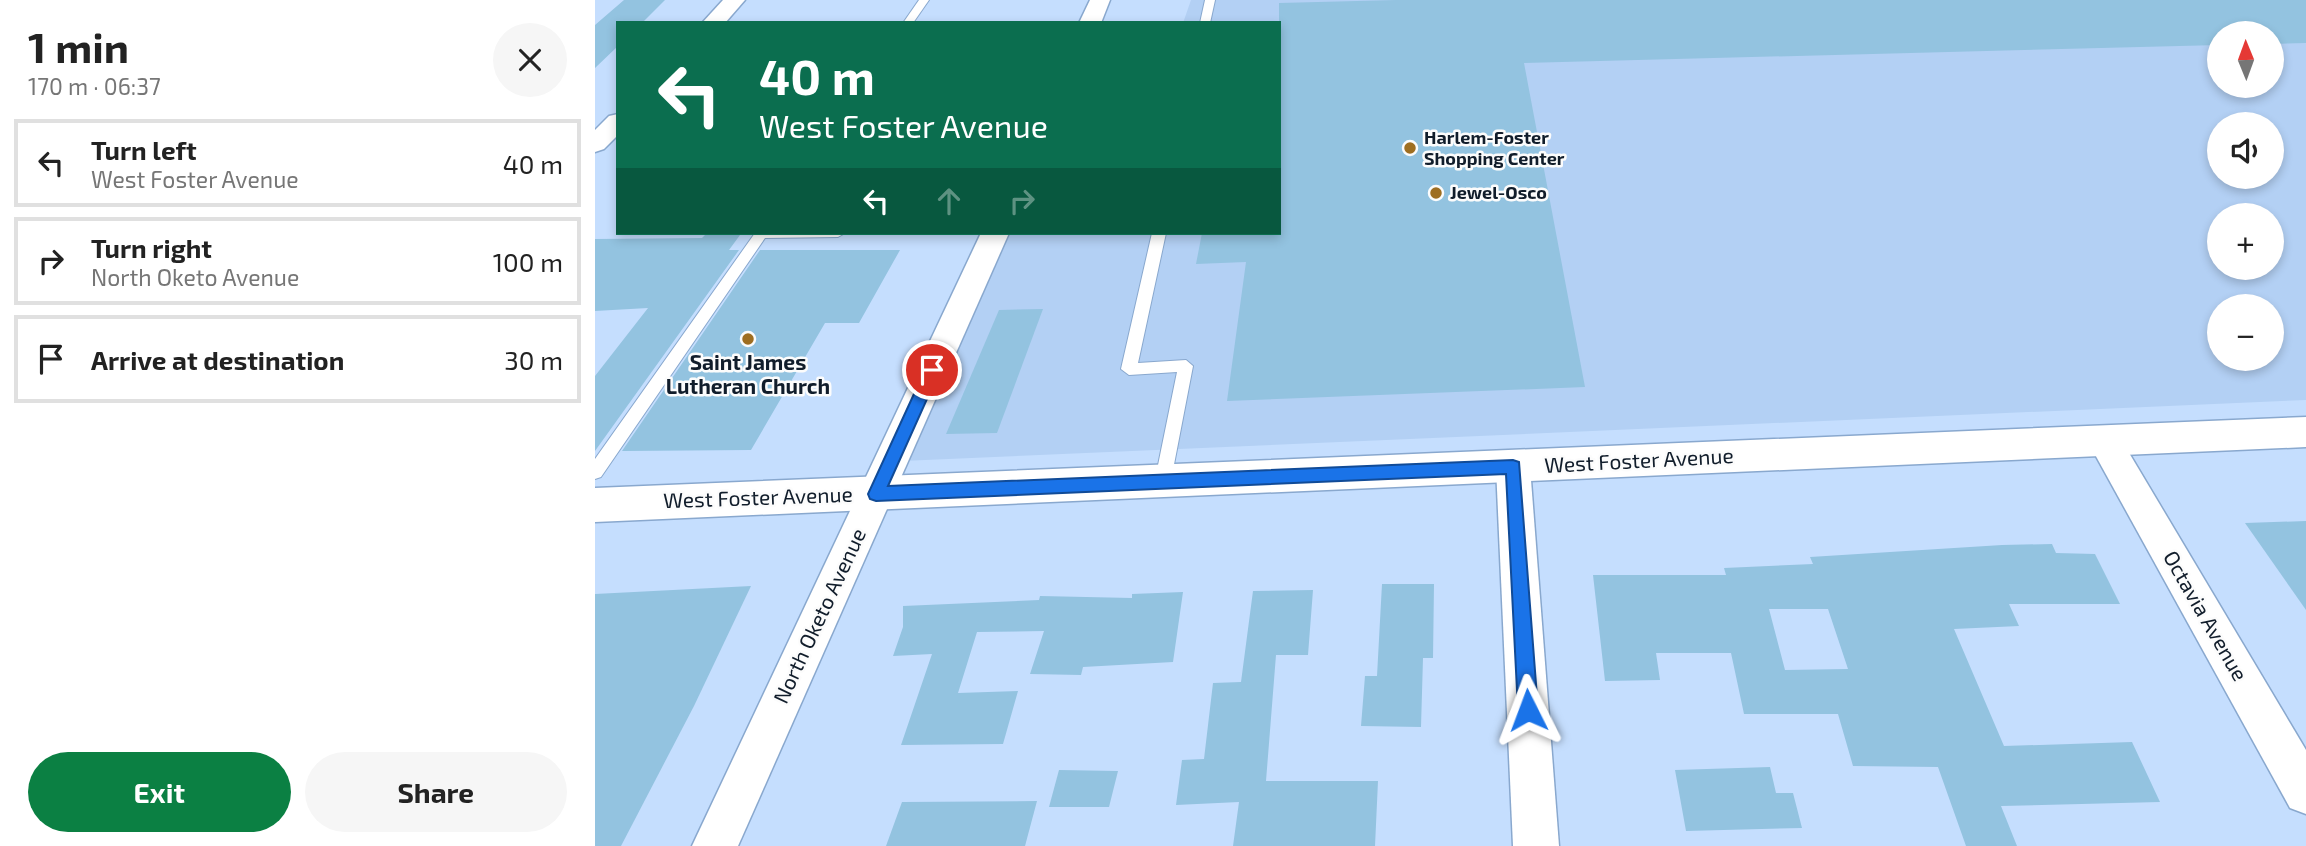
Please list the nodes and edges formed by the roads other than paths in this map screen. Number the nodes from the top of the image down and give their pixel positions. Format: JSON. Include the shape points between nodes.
{"nodes":[{"id":1,"x":735,"y":0,"type":"edge"},
{"id":2,"x":924,"y":0,"type":"edge"},
{"id":3,"x":1100,"y":0,"type":"edge"},
{"id":4,"x":1209,"y":0,"type":"edge"},
{"id":5,"x":715,"y":21,"type":"edge"},
{"id":6,"x":909,"y":21,"type":"edge"},
{"id":7,"x":1091,"y":21,"type":"edge"},
{"id":8,"x":1205,"y":21,"type":"edge"},
{"id":9,"x":616,"y":123,"type":"edge"},
{"id":10,"x":595,"y":144,"type":"edge"},
{"id":11,"x":760,"y":235,"type":"edge"},
{"id":12,"x":994,"y":235,"type":"edge"},
{"id":13,"x":1159,"y":235,"type":"edge"},
{"id":14,"x":2306,"y":432,"type":"edge"},
{"id":15,"x":2104,"y":440,"type":"junction"},
{"id":16,"x":1513,"y":467,"type":"junction"},
{"id":17,"x":595,"y":472,"type":"edge"},
{"id":18,"x":1163,"y":480,"type":"junction"},
{"id":19,"x":876,"y":494,"type":"junction"},
{"id":20,"x":595,"y":505,"type":"edge"},
{"id":21,"x":2306,"y":792,"type":"edge"},
{"id":22,"x":715,"y":846,"type":"edge"},
{"id":23,"x":1536,"y":846,"type":"edge"}],
"edges":[{"from":1,"to":5,"type":"street"},
{"from":2,"to":6,"type":"lane"},
{"from":3,"to":7,"type":"street"},
{"from":4,"to":8,"type":"lane"},
{"from":9,"to":10,"type":"street"},
{"from":11,"to":17,"type":"lane"},
{"from":12,"to":19,"type":"street","name":"North Oketo Avenue"},
{"from":13,"to":18,"type":"lane","via":[[1129,369],[1186,366]]},
{"from":14,"to":15,"type":"street","name":"West Foster Avenue"},
{"from":15,"to":16,"type":"street","name":"West Foster Avenue"},
{"from":15,"to":21,"type":"street","name":"Octavia Avenue"},
{"from":16,"to":18,"type":"street","name":"West Foster Avenue"},
{"from":16,"to":23,"type":"street"},
{"from":18,"to":19,"type":"street","name":"West Foster Avenue"},
{"from":19,"to":20,"type":"street","name":"West Foster Avenue"},
{"from":19,"to":22,"type":"street","name":"North Oketo Avenue"}]}
